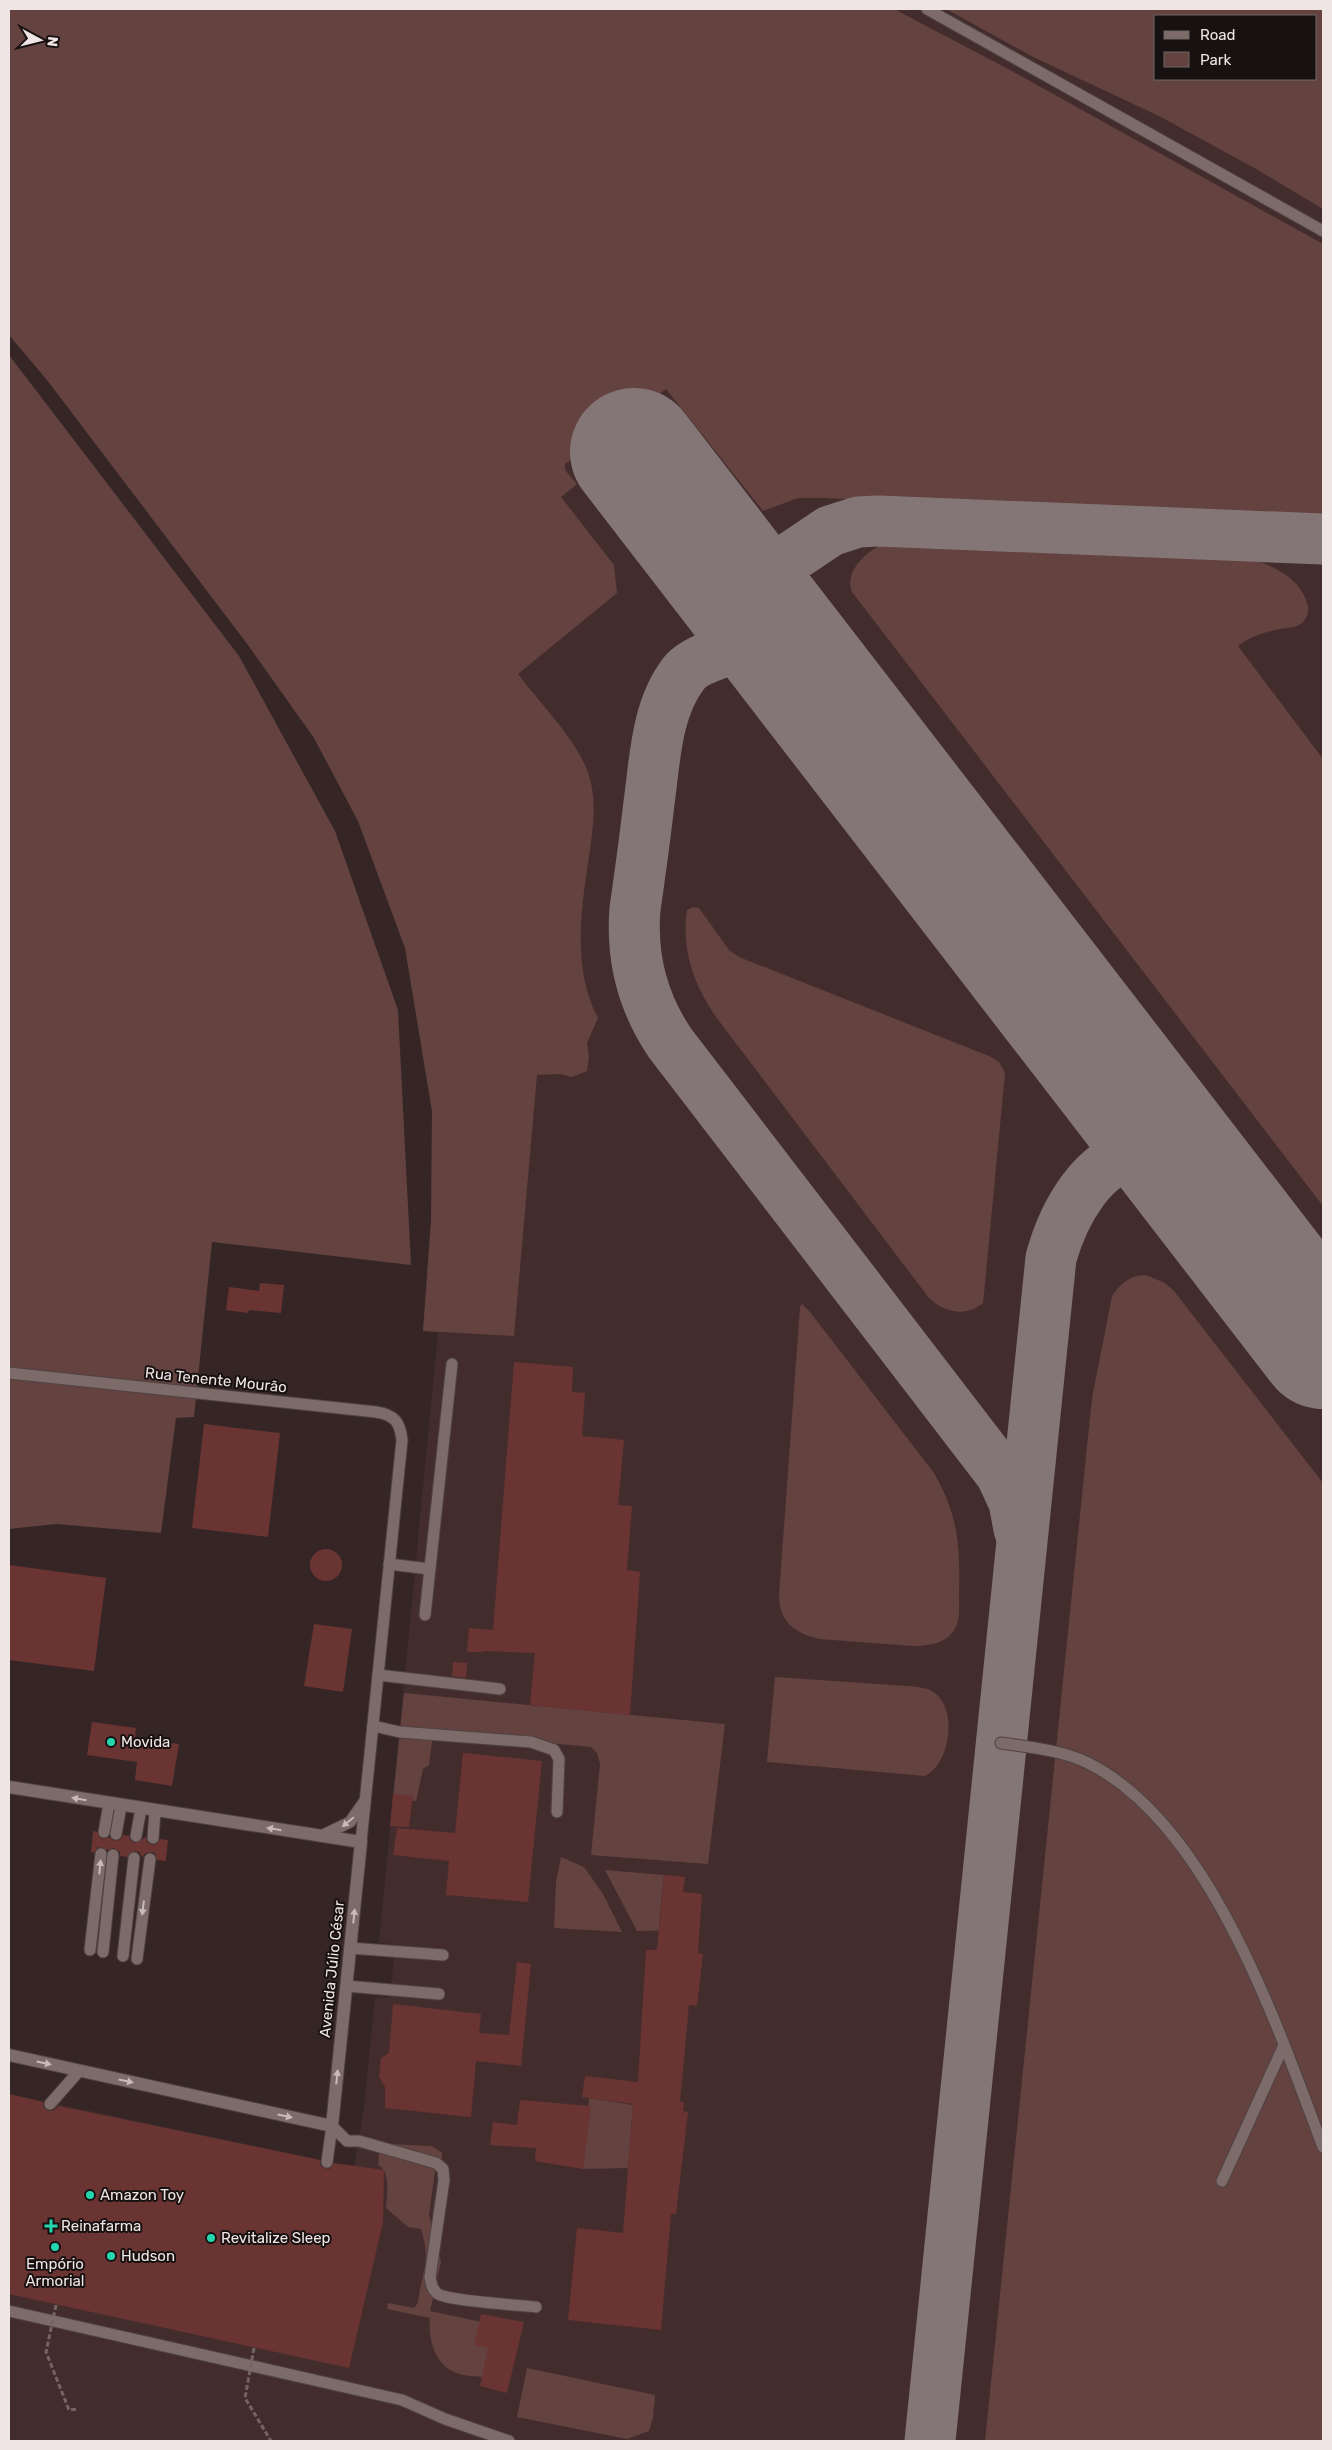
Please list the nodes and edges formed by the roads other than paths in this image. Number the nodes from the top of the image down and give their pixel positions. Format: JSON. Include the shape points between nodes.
{"nodes":[{"id":1,"x":927,"y":9,"type":"edge"},
{"id":2,"x":1323,"y":231,"type":"edge"},
{"id":3,"x":452,"y":1364,"type":"dead end"},
{"id":4,"x":9,"y":1373,"type":"edge"},
{"id":5,"x":389,"y":1564,"type":"junction"},
{"id":6,"x":429,"y":1569,"type":"junction"},
{"id":7,"x":425,"y":1615,"type":"dead end"},
{"id":8,"x":378,"y":1675,"type":"junction"},
{"id":9,"x":500,"y":1689,"type":"dead end"},
{"id":10,"x":373,"y":1726,"type":"junction"},
{"id":11,"x":1001,"y":1743,"type":"dead end"},
{"id":12,"x":9,"y":1787,"type":"edge"},
{"id":13,"x":366,"y":1798,"type":"junction"},
{"id":14,"x":115,"y":1805,"type":"junction"},
{"id":15,"x":141,"y":1809,"type":"junction"},
{"id":16,"x":155,"y":1811,"type":"junction"},
{"id":17,"x":557,"y":1812,"type":"dead end"},
{"id":18,"x":110,"y":1833,"type":"dead end"},
{"id":19,"x":136,"y":1836,"type":"dead end"},
{"id":20,"x":321,"y":1836,"type":"junction"},
{"id":21,"x":152,"y":1838,"type":"dead end"},
{"id":22,"x":361,"y":1842,"type":"junction"},
{"id":23,"x":101,"y":1854,"type":"dead end"},
{"id":24,"x":113,"y":1855,"type":"dead end"},
{"id":25,"x":134,"y":1858,"type":"dead end"},
{"id":26,"x":150,"y":1859,"type":"dead end"},
{"id":27,"x":350,"y":1948,"type":"junction"},
{"id":28,"x":90,"y":1950,"type":"dead end"},
{"id":29,"x":103,"y":1952,"type":"dead end"},
{"id":30,"x":124,"y":1956,"type":"dead end"},
{"id":31,"x":443,"y":1956,"type":"dead end"},
{"id":32,"x":137,"y":1959,"type":"dead end"},
{"id":33,"x":346,"y":1986,"type":"junction"},
{"id":34,"x":439,"y":1994,"type":"dead end"},
{"id":35,"x":1284,"y":2045,"type":"junction"},
{"id":36,"x":9,"y":2056,"type":"edge"},
{"id":37,"x":79,"y":2071,"type":"junction"},
{"id":38,"x":50,"y":2104,"type":"dead end"},
{"id":39,"x":332,"y":2126,"type":"junction"},
{"id":40,"x":1323,"y":2147,"type":"edge"},
{"id":41,"x":327,"y":2162,"type":"dead end"},
{"id":42,"x":1222,"y":2181,"type":"dead end"},
{"id":43,"x":536,"y":2307,"type":"dead end"},
{"id":44,"x":9,"y":2311,"type":"edge"},
{"id":45,"x":509,"y":2441,"type":"edge"}],
"edges":[{"from":1,"to":2,"type":"lane"},
{"from":3,"to":6,"type":"lane"},
{"from":4,"to":5,"type":"lane","name":"Rua Tenente Mourão","via":[[384,1413],[397,1420],[402,1440]]},
{"from":5,"to":6,"type":"lane"},
{"from":5,"to":8,"type":"lane"},
{"from":6,"to":7,"type":"lane"},
{"from":8,"to":9,"type":"lane"},
{"from":8,"to":10,"type":"lane"},
{"from":10,"to":13,"type":"lane"},
{"from":10,"to":17,"type":"lane","via":[[400,1732],[531,1742],[554,1750],[558,1759]]},
{"from":11,"to":35,"type":"lane","via":[[1066,1754],[1086,1762],[1131,1791],[1146,1807],[1187,1855],[1233,1929]]},
{"from":14,"to":12,"type":"street","one_way":true},
{"from":13,"to":20,"type":"lane","one_way":true,"via":[[350,1822]]},
{"from":13,"to":22,"type":"lane"},
{"from":14,"to":15,"type":"street"},
{"from":14,"to":18,"type":"lane"},
{"from":15,"to":16,"type":"street"},
{"from":15,"to":19,"type":"lane"},
{"from":20,"to":16,"type":"street","one_way":true},
{"from":16,"to":21,"type":"lane"},
{"from":20,"to":22,"type":"street"},
{"from":27,"to":22,"type":"street","name":"Avenida Júlio César","one_way":true},
{"from":28,"to":23,"type":"lane","one_way":true},
{"from":24,"to":29,"type":"lane"},
{"from":25,"to":30,"type":"lane"},
{"from":26,"to":32,"type":"lane","one_way":true},
{"from":27,"to":31,"type":"lane"},
{"from":27,"to":33,"type":"street","name":"Avenida Júlio César"},
{"from":33,"to":34,"type":"lane"},
{"from":39,"to":33,"type":"street","name":"Avenida Júlio César","one_way":true},
{"from":35,"to":40,"type":"lane"},
{"from":35,"to":42,"type":"lane"},
{"from":36,"to":37,"type":"street","one_way":true},
{"from":37,"to":38,"type":"lane"},
{"from":37,"to":39,"type":"street","one_way":true},
{"from":39,"to":41,"type":"lane"},
{"from":39,"to":43,"type":"lane","via":[[347,2141],[359,2141],[436,2163],[442,2169],[444,2180],[430,2277],[431,2286],[438,2294]]},
{"from":44,"to":45,"type":"lane","via":[[402,2400]]}]}
